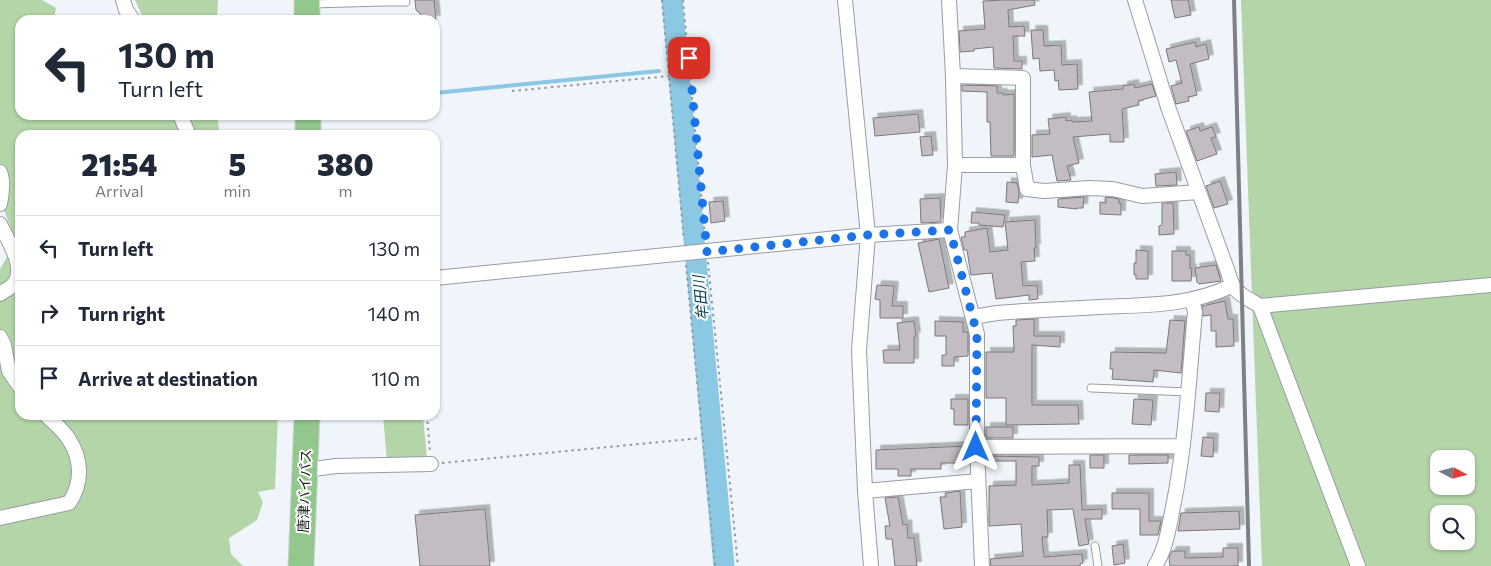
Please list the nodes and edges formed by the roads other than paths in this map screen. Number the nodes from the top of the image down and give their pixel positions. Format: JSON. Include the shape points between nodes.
{"nodes":[{"id":1,"x":123,"y":0,"type":"edge"},
{"id":2,"x":845,"y":0,"type":"edge"},
{"id":3,"x":949,"y":0,"type":"edge"},
{"id":4,"x":1135,"y":0,"type":"edge"},
{"id":5,"x":385,"y":1,"type":"edge"},
{"id":6,"x":406,"y":2,"type":"dead end"},
{"id":7,"x":300,"y":9,"type":"edge"},
{"id":8,"x":130,"y":15,"type":"edge"},
{"id":9,"x":954,"y":76,"type":"junction"},
{"id":10,"x":955,"y":165,"type":"junction"},
{"id":11,"x":1023,"y":165,"type":"junction"},
{"id":12,"x":0,"y":172,"type":"edge"},
{"id":13,"x":1199,"y":192,"type":"junction"},
{"id":14,"x":0,"y":204,"type":"edge"},
{"id":15,"x":0,"y":224,"type":"edge"},
{"id":16,"x":950,"y":230,"type":"junction"},
{"id":17,"x":868,"y":235,"type":"junction"},
{"id":18,"x":15,"y":258,"type":"edge"},
{"id":19,"x":440,"y":278,"type":"edge"},
{"id":20,"x":15,"y":281,"type":"edge"},
{"id":21,"x":1231,"y":286,"type":"junction"},
{"id":22,"x":1491,"y":286,"type":"edge"},
{"id":23,"x":0,"y":294,"type":"edge"},
{"id":24,"x":1192,"y":300,"type":"junction"},
{"id":25,"x":1260,"y":306,"type":"junction"},
{"id":26,"x":973,"y":317,"type":"junction"},
{"id":27,"x":0,"y":337,"type":"edge"},
{"id":28,"x":15,"y":380,"type":"edge"},
{"id":29,"x":1091,"y":388,"type":"dead end"},
{"id":30,"x":1188,"y":392,"type":"junction"},
{"id":31,"x":51,"y":420,"type":"edge"},
{"id":32,"x":290,"y":420,"type":"edge"},
{"id":33,"x":306,"y":420,"type":"edge"},
{"id":34,"x":1183,"y":446,"type":"junction"},
{"id":35,"x":976,"y":447,"type":"junction"},
{"id":36,"x":431,"y":464,"type":"road end"},
{"id":37,"x":306,"y":470,"type":"junction"},
{"id":38,"x":978,"y":481,"type":"junction"},
{"id":39,"x":865,"y":490,"type":"junction"},
{"id":40,"x":0,"y":518,"type":"edge"},
{"id":41,"x":1095,"y":546,"type":"dead end"},
{"id":42,"x":284,"y":566,"type":"edge"},
{"id":43,"x":301,"y":566,"type":"edge"},
{"id":44,"x":871,"y":566,"type":"edge"},
{"id":45,"x":982,"y":566,"type":"edge"},
{"id":46,"x":1098,"y":566,"type":"edge"},
{"id":47,"x":1155,"y":566,"type":"edge"},
{"id":48,"x":1358,"y":566,"type":"edge"}],
"edges":[{"from":1,"to":8,"type":"street"},
{"from":2,"to":17,"type":"street"},
{"from":3,"to":9,"type":"street"},
{"from":4,"to":13,"type":"street","via":[[1168,107]]},
{"from":5,"to":6,"type":"lane"},
{"from":5,"to":7,"type":"lane"},
{"from":9,"to":10,"type":"street"},
{"from":9,"to":11,"type":"street","via":[[1023,78]]},
{"from":10,"to":11,"type":"street"},
{"from":10,"to":16,"type":"street"},
{"from":11,"to":13,"type":"street","via":[[1027,189],[1044,192],[1089,188],[1113,189],[1142,196]]},
{"from":12,"to":14,"type":"street","via":[[3,191]]},
{"from":13,"to":21,"type":"street"},
{"from":15,"to":18,"type":"street"},
{"from":16,"to":17,"type":"street"},
{"from":16,"to":26,"type":"street"},
{"from":17,"to":19,"type":"street"},
{"from":17,"to":39,"type":"street","via":[[859,350]]},
{"from":20,"to":23,"type":"street"},
{"from":21,"to":24,"type":"street"},
{"from":21,"to":25,"type":"street"},
{"from":22,"to":25,"type":"street"},
{"from":24,"to":26,"type":"street","via":[[1153,305],[998,312]]},
{"from":24,"to":30,"type":"street","via":[[1195,312]]},
{"from":25,"to":48,"type":"street"},
{"from":26,"to":35,"type":"street","via":[[977,334]]},
{"from":27,"to":28,"type":"street","via":[[9,371]]},
{"from":29,"to":30,"type":"lane"},
{"from":30,"to":34,"type":"street"},
{"from":31,"to":40,"type":"street","via":[[67,437],[75,452],[80,474],[76,493],[69,503]]},
{"from":32,"to":42,"type":"highway","name":"唐津バイパス"},
{"from":33,"to":37,"type":"highway","name":"唐津バイパス"},
{"from":34,"to":35,"type":"street"},
{"from":34,"to":47,"type":"street","via":[[1166,539]]},
{"from":35,"to":38,"type":"street"},
{"from":36,"to":37,"type":"street","via":[[336,466]]},
{"from":37,"to":43,"type":"highway","name":"唐津バイパス"},
{"from":38,"to":39,"type":"street"},
{"from":38,"to":45,"type":"street"},
{"from":39,"to":44,"type":"street"},
{"from":41,"to":46,"type":"lane"}]}
